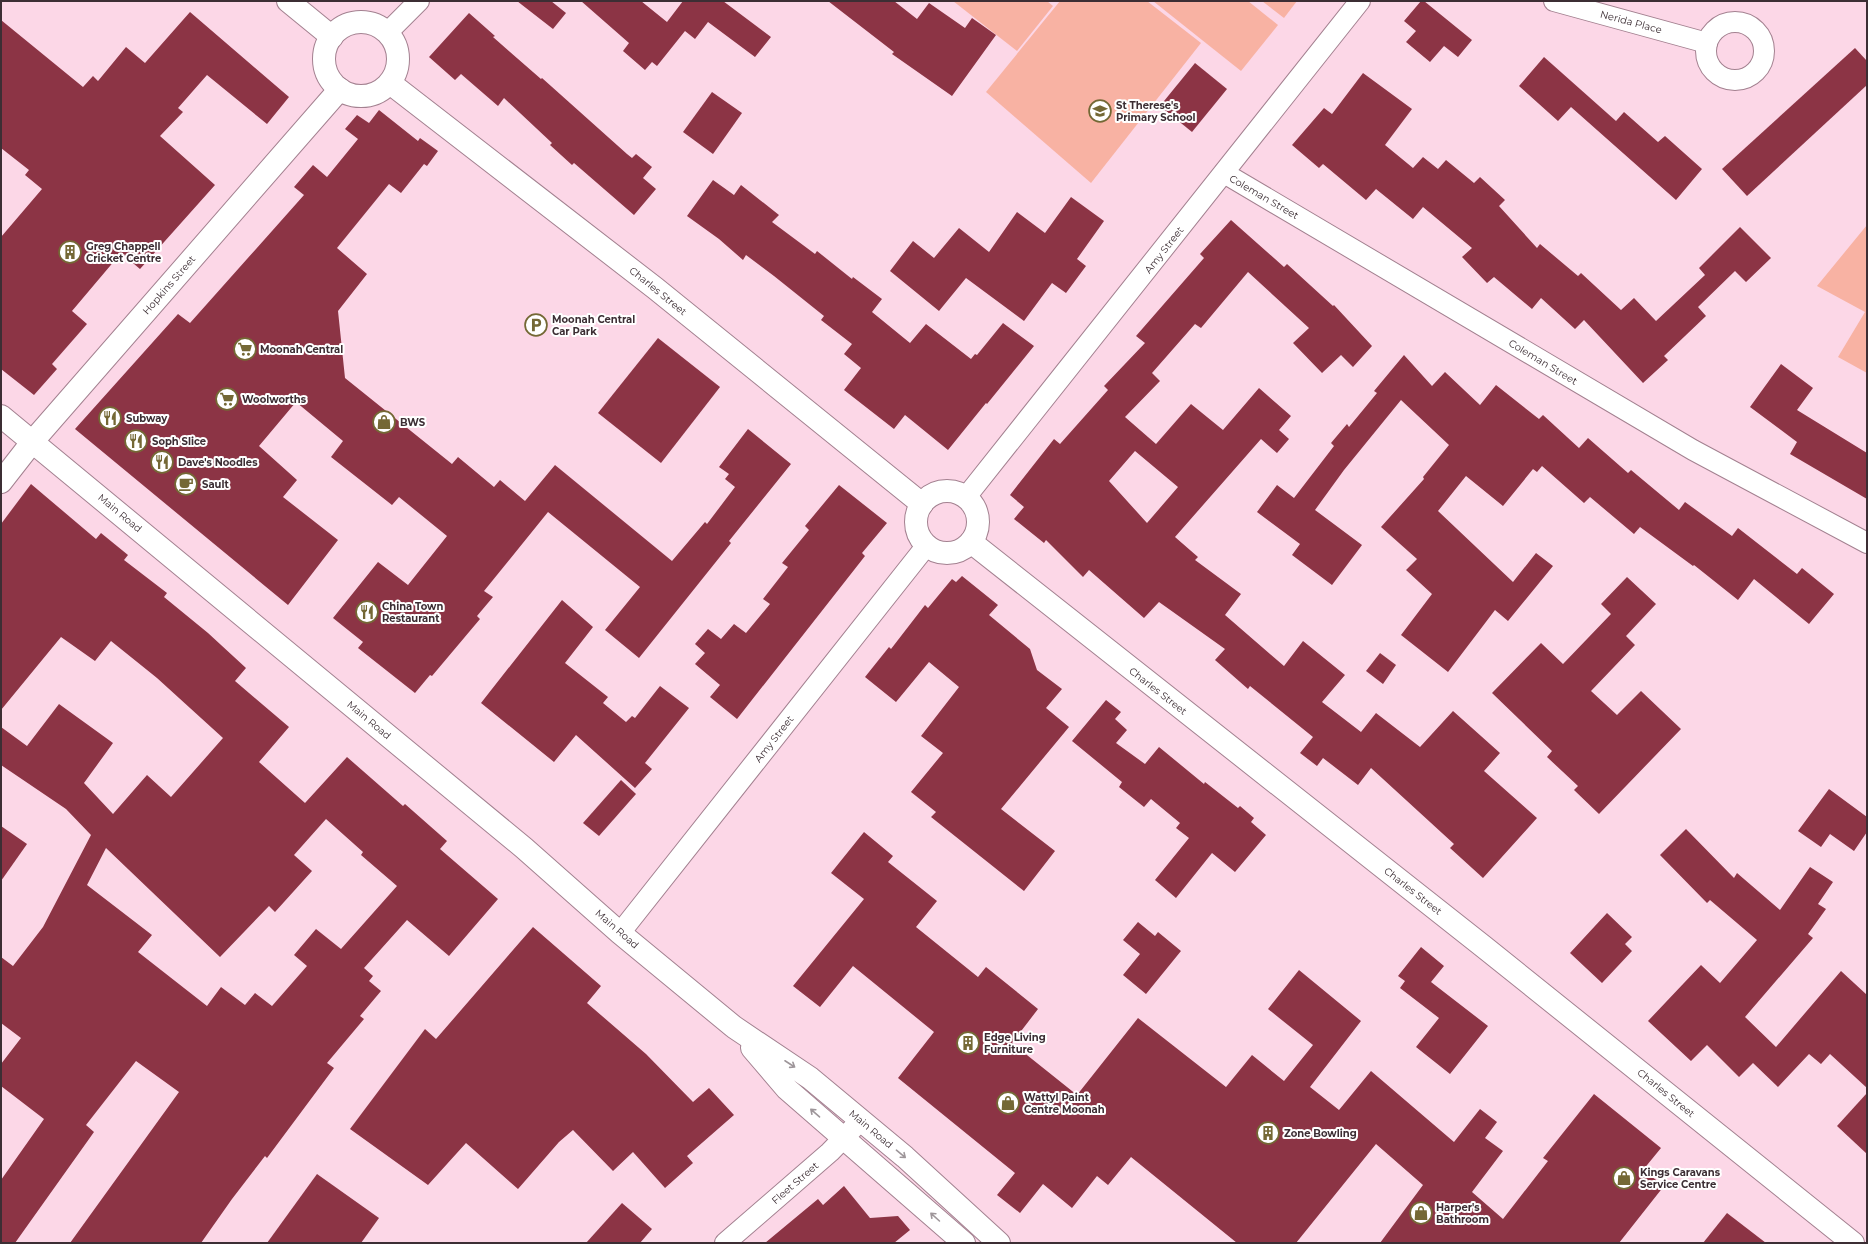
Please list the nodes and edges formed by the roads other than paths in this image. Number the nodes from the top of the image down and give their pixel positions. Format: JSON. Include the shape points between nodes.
{"nodes":[{"id":1,"x":288,"y":1,"type":"edge"},
{"id":2,"x":419,"y":1,"type":"edge"},
{"id":3,"x":1360,"y":1,"type":"edge"},
{"id":4,"x":1554,"y":1,"type":"edge"},
{"id":5,"x":387,"y":33,"type":"junction"},
{"id":6,"x":332,"y":37,"type":"junction"},
{"id":7,"x":1707,"y":43,"type":"dead end"},
{"id":8,"x":390,"y":83,"type":"junction"},
{"id":9,"x":340,"y":89,"type":"junction"},
{"id":10,"x":1224,"y":174,"type":"junction"},
{"id":11,"x":1,"y":416,"type":"edge"},
{"id":12,"x":32,"y":441,"type":"junction"},
{"id":13,"x":1,"y":482,"type":"edge"},
{"id":14,"x":966,"y":497,"type":"junction"},
{"id":15,"x":922,"y":504,"type":"junction"},
{"id":16,"x":971,"y":542,"type":"junction"},
{"id":17,"x":1867,"y":543,"type":"edge"},
{"id":18,"x":927,"y":545,"type":"junction"},
{"id":19,"x":620,"y":933,"type":"junction"},
{"id":20,"x":734,"y":1027,"type":"junction"},
{"id":21,"x":861,"y":1120,"type":"junction"},
{"id":22,"x":844,"y":1138,"type":"junction"},
{"id":23,"x":725,"y":1243,"type":"edge"},
{"id":24,"x":964,"y":1243,"type":"edge"},
{"id":25,"x":999,"y":1243,"type":"edge"},
{"id":26,"x":1853,"y":1243,"type":"edge"}],
"edges":[{"from":1,"to":6,"type":"street"},
{"from":2,"to":5,"type":"street"},
{"from":3,"to":10,"type":"street","name":"Amy Street"},
{"from":4,"to":7,"type":"street","name":"Nerida Place"},
{"from":5,"to":6,"type":"street","via":[[365,22],[352,23],[341,28]]},
{"from":5,"to":8,"type":"street","via":[[394,42],[398,63]]},
{"from":6,"to":9,"type":"street","via":[[326,47],[324,59],[331,81]]},
{"from":8,"to":9,"type":"street","via":[[382,90],[366,96],[349,94]]},
{"from":8,"to":15,"type":"street","name":"Charles Street","via":[[655,288]]},
{"from":9,"to":12,"type":"street","name":"Hopkins Street"},
{"from":10,"to":14,"type":"street","name":"Amy Street"},
{"from":10,"to":17,"type":"street","name":"Coleman Street","via":[[1693,450]]},
{"from":11,"to":12,"type":"street","name":"Main Road"},
{"from":12,"to":13,"type":"street","name":"Hopkins Street"},
{"from":12,"to":19,"type":"street","name":"Main Road","via":[[524,848]]},
{"from":14,"to":15,"type":"street","via":[[957,492],[938,492]]},
{"from":14,"to":16,"type":"street","via":[[973,504],[977,514],[978,524]]},
{"from":15,"to":18,"type":"street","via":[[916,521],[917,530]]},
{"from":16,"to":18,"type":"street","via":[[954,552],[945,553]]},
{"from":16,"to":26,"type":"street","name":"Charles Street","via":[[1484,947]]},
{"from":18,"to":19,"type":"street","name":"Amy Street"},
{"from":19,"to":20,"type":"street","name":"Main Road"},
{"from":20,"to":21,"type":"street","name":"Main Road","one_way":true,"via":[[810,1078]]},
{"from":22,"to":20,"type":"street","name":"Main Road","one_way":true,"via":[[787,1089]]},
{"from":21,"to":22,"type":"street","name":"Fleet Street"},
{"from":21,"to":25,"type":"street","name":"Main Road","one_way":true},
{"from":22,"to":23,"type":"street","name":"Fleet Street"},
{"from":24,"to":22,"type":"street","name":"Main Road","one_way":true}]}
